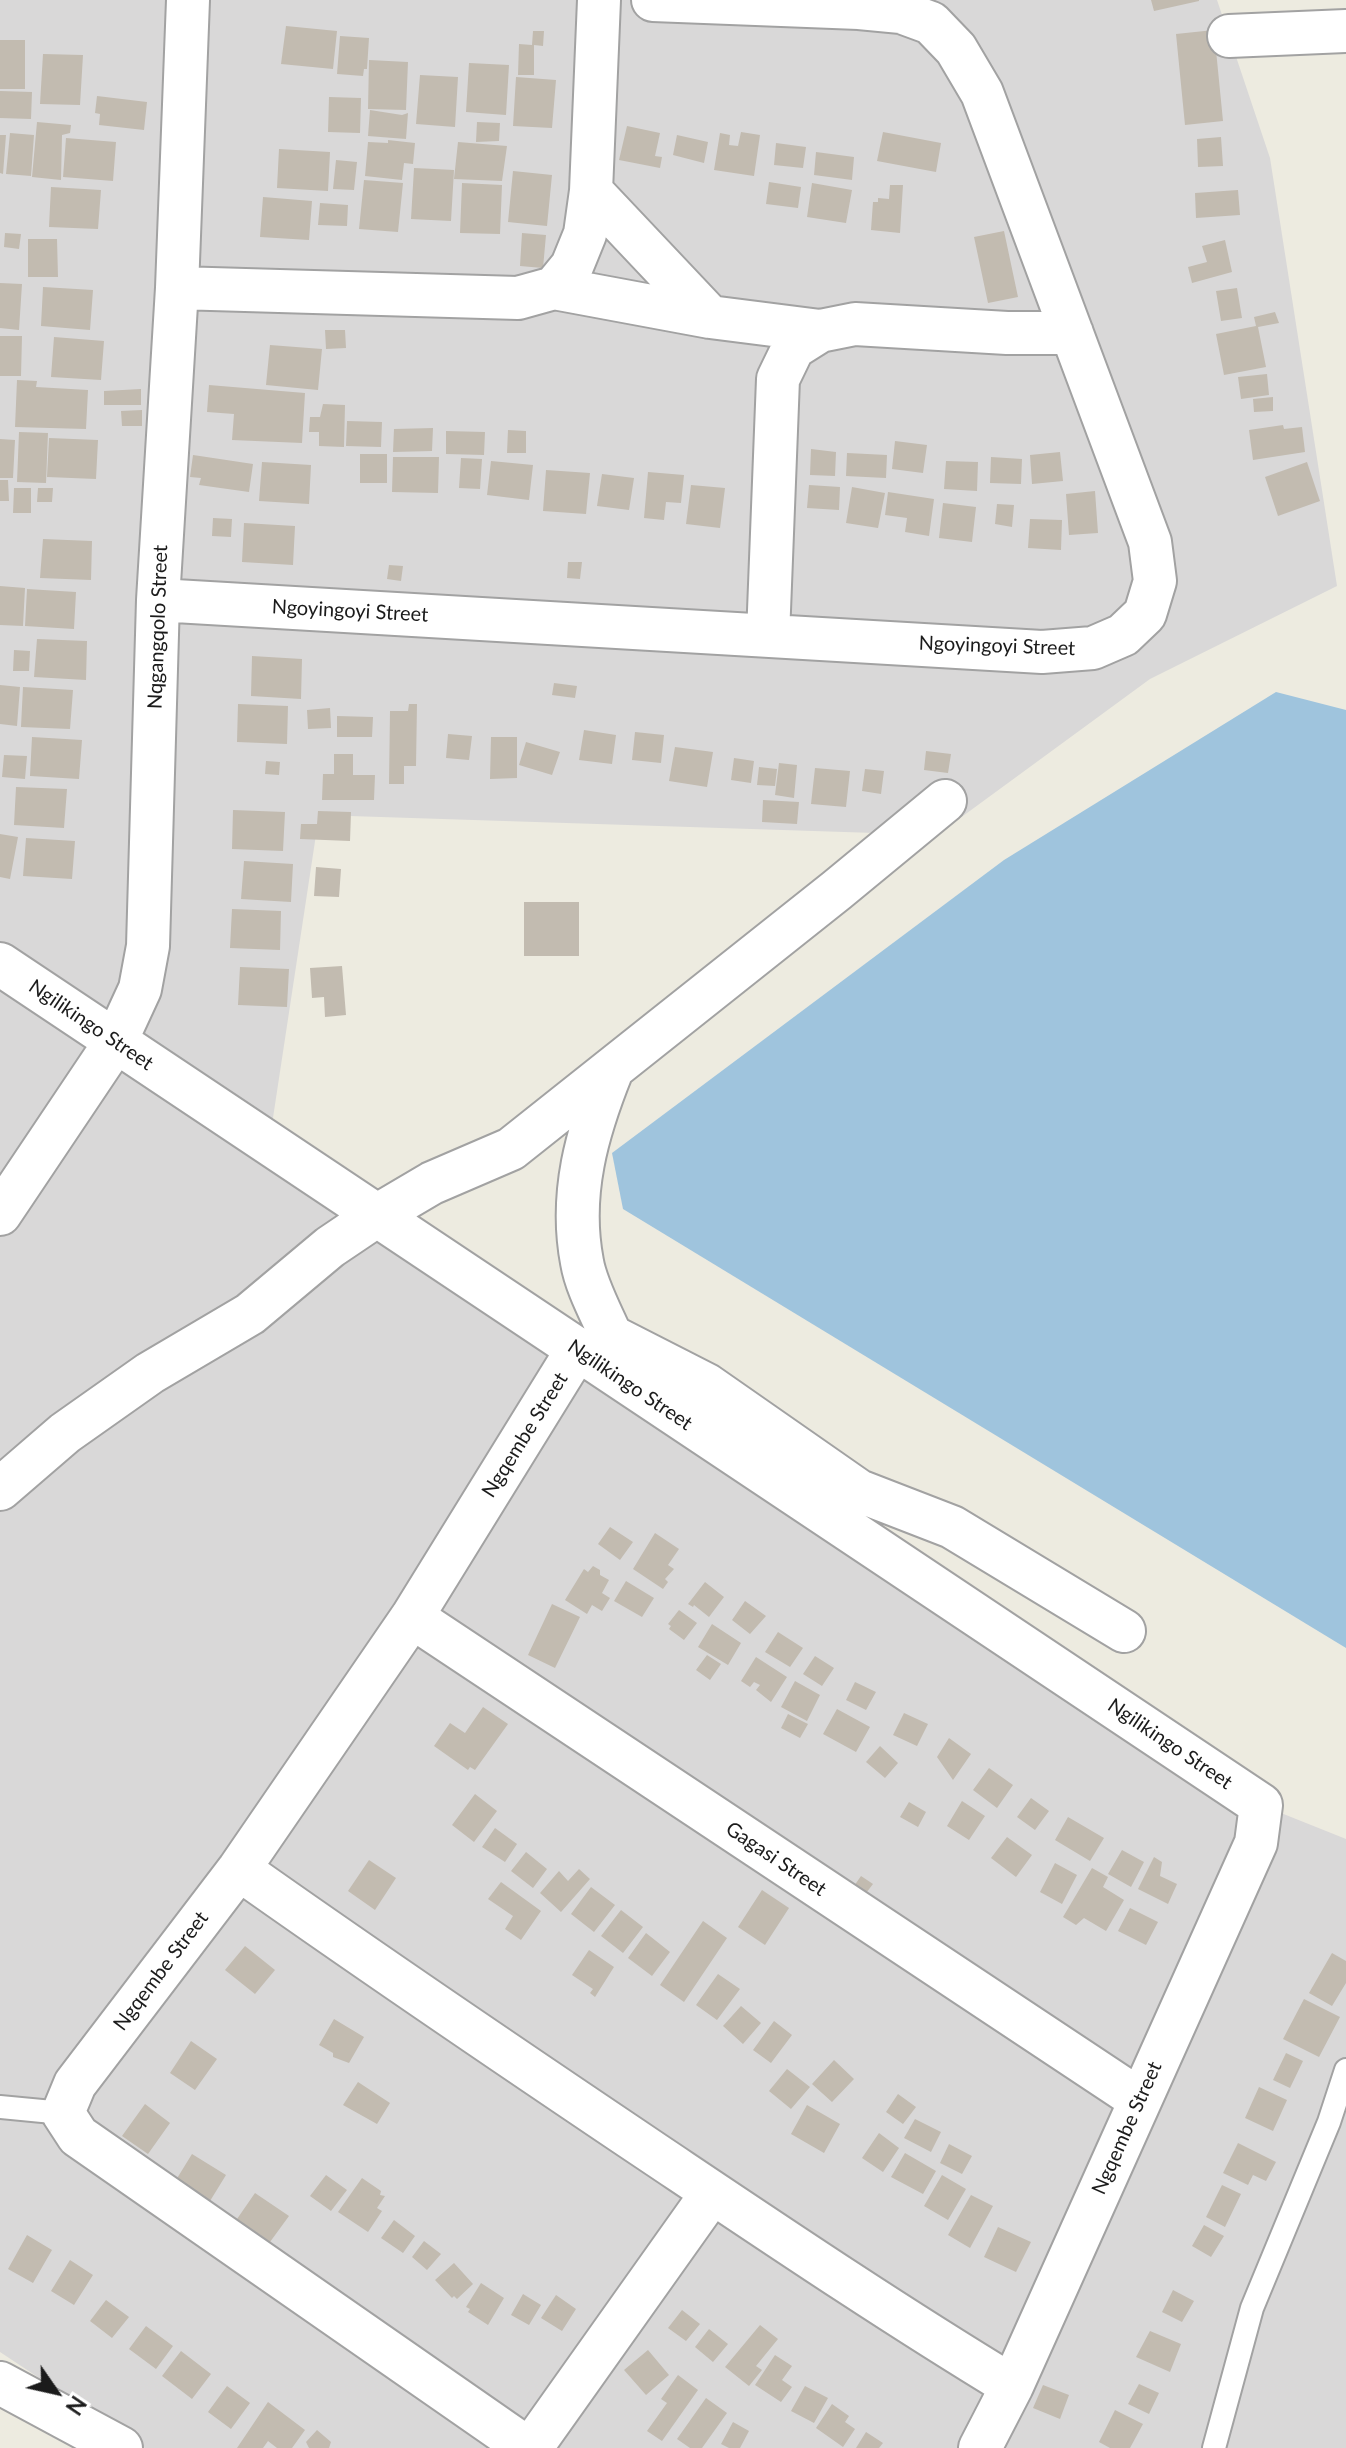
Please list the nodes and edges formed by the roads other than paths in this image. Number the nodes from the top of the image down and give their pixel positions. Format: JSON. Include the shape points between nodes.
{"nodes":[{"id":1,"x":188,"y":0,"type":"edge"},
{"id":2,"x":599,"y":0,"type":"edge"},
{"id":3,"x":653,"y":0,"type":"edge"},
{"id":4,"x":864,"y":4,"type":"edge"},
{"id":5,"x":1346,"y":31,"type":"edge"},
{"id":6,"x":1229,"y":36,"type":"dead end"},
{"id":7,"x":591,"y":191,"type":"junction"},
{"id":8,"x":177,"y":288,"type":"junction"},
{"id":9,"x":554,"y":288,"type":"junction"},
{"id":10,"x":710,"y":317,"type":"junction"},
{"id":11,"x":820,"y":331,"type":"junction"},
{"id":12,"x":1072,"y":333,"type":"junction"},
{"id":13,"x":158,"y":600,"type":"junction"},
{"id":14,"x":768,"y":636,"type":"junction"},
{"id":15,"x":945,"y":801,"type":"dead end"},
{"id":16,"x":0,"y":964,"type":"edge"},
{"id":17,"x":116,"y":1041,"type":"junction"},
{"id":18,"x":612,"y":1068,"type":"junction"},
{"id":19,"x":0,"y":1214,"type":"edge"},
{"id":20,"x":376,"y":1216,"type":"junction"},
{"id":21,"x":577,"y":1350,"type":"junction"},
{"id":22,"x":0,"y":1489,"type":"edge"},
{"id":23,"x":412,"y":1617,"type":"junction"},
{"id":24,"x":1124,"y":1631,"type":"dead end"},
{"id":25,"x":1261,"y":1805,"type":"joint"},
{"id":26,"x":239,"y":1869,"type":"junction"},
{"id":27,"x":1346,"y":2070,"type":"edge"},
{"id":28,"x":1140,"y":2100,"type":"junction"},
{"id":29,"x":0,"y":2107,"type":"edge"},
{"id":30,"x":63,"y":2113,"type":"junction"},
{"id":31,"x":712,"y":2193,"type":"junction"},
{"id":32,"x":0,"y":2383,"type":"edge"},
{"id":33,"x":1012,"y":2386,"type":"junction"},
{"id":34,"x":121,"y":2448,"type":"edge"},
{"id":35,"x":529,"y":2448,"type":"edge"},
{"id":36,"x":980,"y":2448,"type":"edge"},
{"id":37,"x":1214,"y":2448,"type":"edge"}],
"edges":[{"from":1,"to":8,"type":"street","name":"Nqgangqolo Street"},
{"from":2,"to":7,"type":"street"},
{"from":3,"to":4,"type":"street","name":"Ngoyingoyi Street"},
{"from":4,"to":12,"type":"street","name":"Ngoyingoyi Street","via":[[931,23],[956,49],[982,93]]},
{"from":5,"to":6,"type":"street"},
{"from":7,"to":9,"type":"street","via":[[585,234],[572,266]]},
{"from":7,"to":10,"type":"street"},
{"from":8,"to":9,"type":"street","via":[[518,298]]},
{"from":8,"to":13,"type":"street","name":"Nqgangqolo Street"},
{"from":9,"to":10,"type":"street"},
{"from":10,"to":11,"type":"street"},
{"from":11,"to":12,"type":"street","via":[[855,324]]},
{"from":11,"to":14,"type":"street","via":[[793,348],[778,379]]},
{"from":12,"to":14,"type":"street","name":"Ngoyingoyi Street","via":[[1150,542],[1155,581],[1145,614],[1123,635],[1093,648],[1042,652]]},
{"from":13,"to":14,"type":"street","name":"Ngoyingoyi Street"},
{"from":13,"to":17,"type":"street","name":"Nqgangqolo Street","via":[[148,946],[140,989]]},
{"from":15,"to":18,"type":"street"},
{"from":16,"to":17,"type":"street","name":"Ngilikingo Street"},
{"from":17,"to":19,"type":"street","name":"Nqgangqolo Street"},
{"from":17,"to":20,"type":"street","name":"Ngilikingo Street"},
{"from":18,"to":20,"type":"street","via":[[511,1149],[432,1183]]},
{"from":18,"to":24,"type":"street","via":[[594,1115],[576,1198],[582,1264],[611,1336],[707,1385],[859,1491],[952,1527]]},
{"from":20,"to":21,"type":"street","name":"Ngilikingo Street"},
{"from":20,"to":22,"type":"street","via":[[250,1314],[150,1373],[65,1433]]},
{"from":21,"to":23,"type":"street","name":"Ngqembe Street"},
{"from":21,"to":25,"type":"street","name":"Ngilikingo Street"},
{"from":23,"to":26,"type":"street","name":"Ngqembe Street"},
{"from":23,"to":28,"type":"street","name":"Gagasi Street"},
{"from":25,"to":28,"type":"street","name":"Ngqembe Street","via":[[1256,1843]]},
{"from":26,"to":30,"type":"street","name":"Ngqembe Street","via":[[75,2084]]},
{"from":26,"to":31,"type":"street"},
{"from":27,"to":37,"type":"lane","via":[[1252,2308]]},
{"from":28,"to":33,"type":"street","name":"Ngqembe Street"},
{"from":29,"to":30,"type":"lane"},
{"from":30,"to":35,"type":"street","via":[[78,2136]]},
{"from":31,"to":33,"type":"street"},
{"from":31,"to":35,"type":"street"},
{"from":32,"to":34,"type":"street"},
{"from":33,"to":36,"type":"street","name":"Ngqembe Street"}]}
